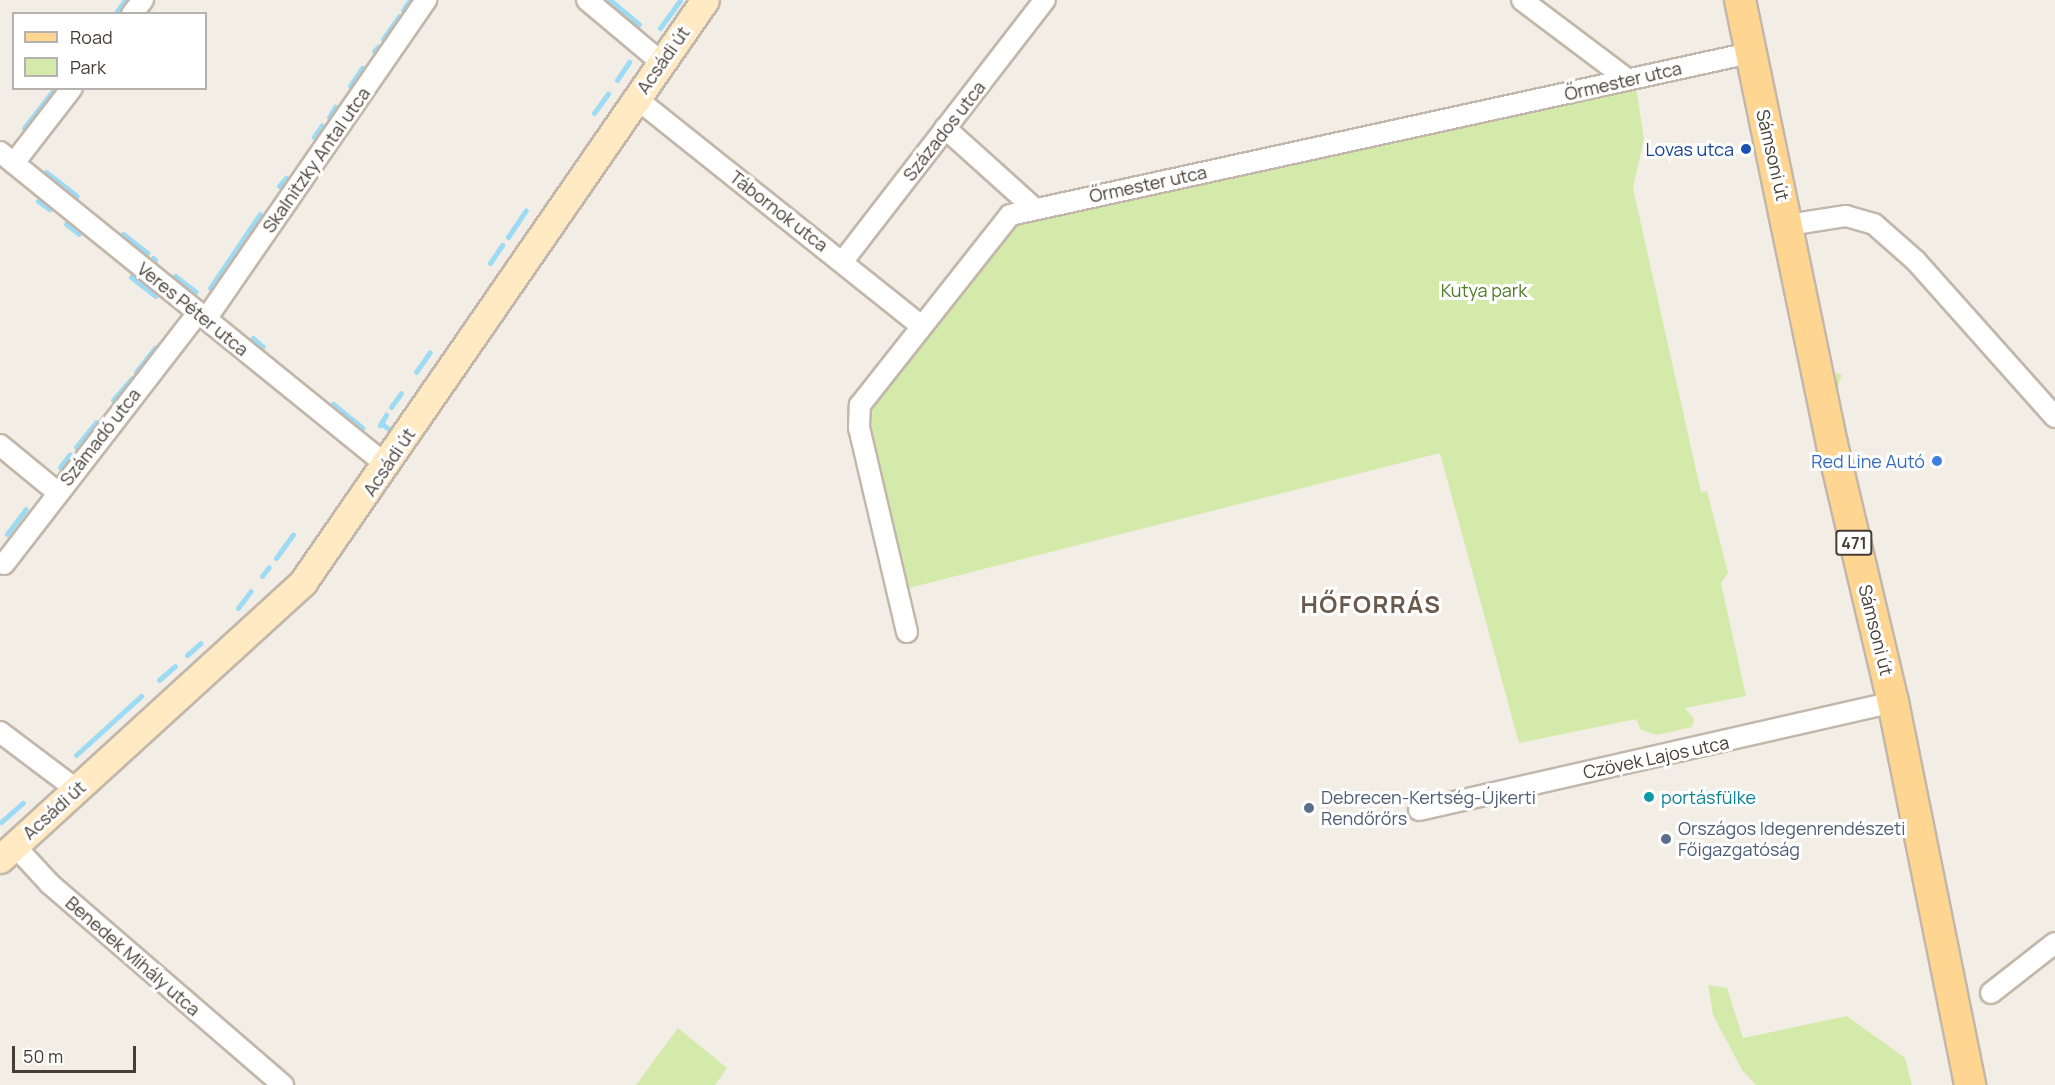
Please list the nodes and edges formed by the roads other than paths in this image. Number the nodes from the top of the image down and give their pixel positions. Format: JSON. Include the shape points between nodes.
{"nodes":[{"id":1,"x":426,"y":0,"type":"edge"},
{"id":2,"x":587,"y":0,"type":"edge"},
{"id":3,"x":705,"y":0,"type":"edge"},
{"id":4,"x":1045,"y":0,"type":"edge"},
{"id":5,"x":1522,"y":0,"type":"edge"},
{"id":6,"x":1740,"y":0,"type":"edge"},
{"id":7,"x":1750,"y":53,"type":"junction"},
{"id":8,"x":662,"y":63,"type":"junction"},
{"id":9,"x":1627,"y":79,"type":"junction"},
{"id":10,"x":70,"y":90,"type":"edge"},
{"id":11,"x":637,"y":99,"type":"junction"},
{"id":12,"x":945,"y":128,"type":"junction"},
{"id":13,"x":7,"y":157,"type":"edge"},
{"id":14,"x":1034,"y":208,"type":"junction"},
{"id":15,"x":1788,"y":225,"type":"junction"},
{"id":16,"x":843,"y":261,"type":"junction"},
{"id":17,"x":202,"y":316,"type":"junction"},
{"id":18,"x":920,"y":325,"type":"junction"},
{"id":19,"x":2055,"y":417,"type":"edge"},
{"id":20,"x":4,"y":457,"type":"edge"},
{"id":21,"x":387,"y":465,"type":"junction"},
{"id":22,"x":57,"y":492,"type":"junction"},
{"id":23,"x":4,"y":564,"type":"dead end"},
{"id":24,"x":907,"y":632,"type":"dead end"},
{"id":25,"x":1893,"y":702,"type":"junction"},
{"id":26,"x":0,"y":732,"type":"edge"},
{"id":27,"x":77,"y":790,"type":"junction"},
{"id":28,"x":1419,"y":810,"type":"dead end"},
{"id":29,"x":7,"y":853,"type":"edge"},
{"id":30,"x":2055,"y":943,"type":"edge"},
{"id":31,"x":1991,"y":993,"type":"dead end"},
{"id":32,"x":283,"y":1085,"type":"edge"},
{"id":33,"x":1970,"y":1085,"type":"edge"}],
"edges":[{"from":1,"to":17,"type":"street","name":"Skalnitzky Antal utca"},
{"from":2,"to":8,"type":"street"},
{"from":3,"to":8,"type":"main road","name":"Acsádi út"},
{"from":4,"to":12,"type":"street","name":"Százados utca"},
{"from":5,"to":9,"type":"street"},
{"from":6,"to":7,"type":"main road","name":"Sámsoni út","number":"471"},
{"from":7,"to":9,"type":"street","name":"Őrmester utca"},
{"from":7,"to":15,"type":"main road","name":"Sámsoni út","number":"471"},
{"from":8,"to":11,"type":"main road","name":"Acsádi út"},
{"from":9,"to":14,"type":"street","name":"Őrmester utca"},
{"from":10,"to":13,"type":"street"},
{"from":11,"to":16,"type":"street","name":"Tábornok utca"},
{"from":11,"to":21,"type":"main road","name":"Acsádi út"},
{"from":12,"to":14,"type":"street"},
{"from":12,"to":16,"type":"street","name":"Százados utca"},
{"from":13,"to":17,"type":"street","name":"Veres Péter utca"},
{"from":14,"to":18,"type":"street","name":"Őrmester utca","via":[[1001,222]]},
{"from":15,"to":19,"type":"street","via":[[1861,217],[1894,238]]},
{"from":15,"to":25,"type":"main road","name":"Sámsoni út","number":"471","via":[[1832,444]]},
{"from":16,"to":18,"type":"street","name":"Tábornok utca"},
{"from":17,"to":21,"type":"street","name":"Veres Péter utca"},
{"from":17,"to":22,"type":"street","name":"Számadó utca"},
{"from":18,"to":24,"type":"street","name":"Őrmester utca","via":[[863,399],[858,420]]},
{"from":20,"to":22,"type":"street"},
{"from":21,"to":27,"type":"main road","name":"Acsádi út","via":[[290,597]]},
{"from":22,"to":23,"type":"street","name":"Számadó utca"},
{"from":25,"to":28,"type":"street","name":"Czövek Lajos utca"},
{"from":25,"to":33,"type":"main road","name":"Sámsoni út","number":"471"},
{"from":26,"to":27,"type":"street"},
{"from":27,"to":29,"type":"main road","name":"Acsádi út"},
{"from":29,"to":32,"type":"street","name":"Benedek Mihály utca","via":[[50,884]]},
{"from":30,"to":31,"type":"street"}]}
